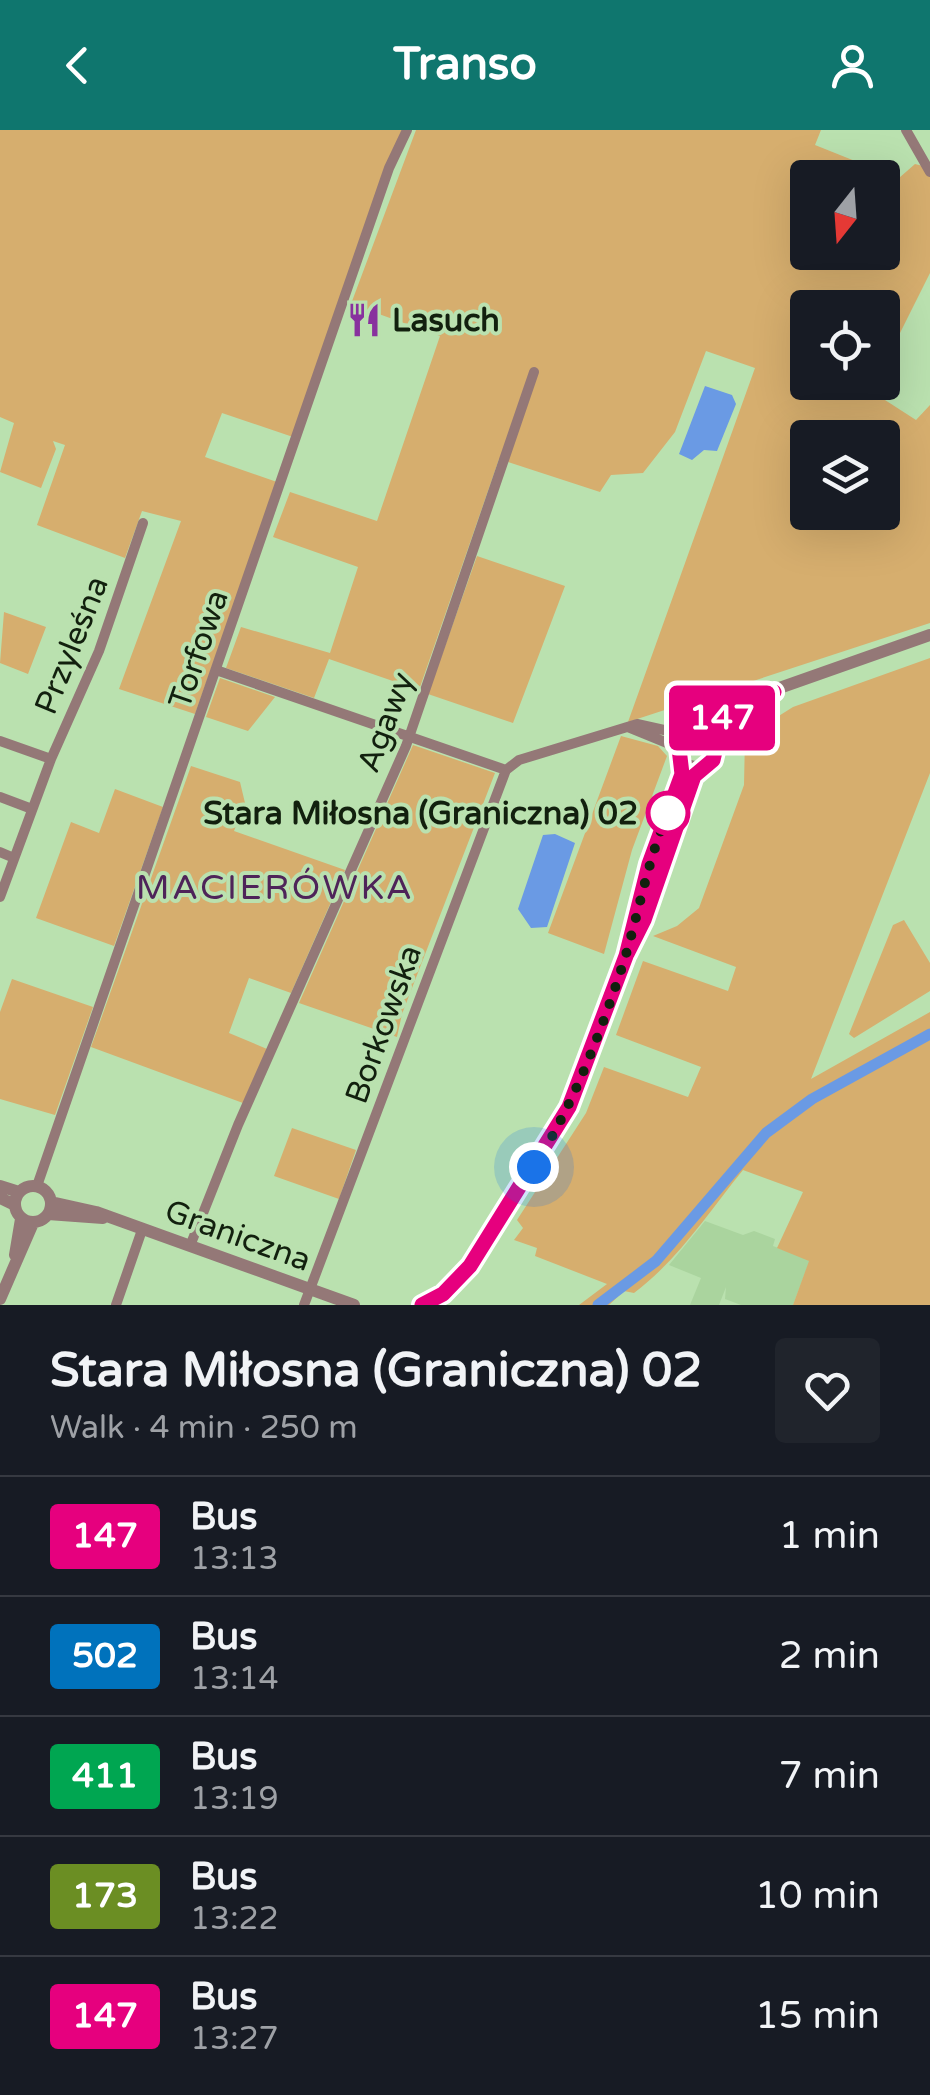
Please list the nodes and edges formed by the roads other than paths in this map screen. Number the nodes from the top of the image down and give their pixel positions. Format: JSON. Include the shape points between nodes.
{"nodes":[{"id":1,"x":407,"y":130,"type":"edge"},
{"id":2,"x":906,"y":130,"type":"edge"},
{"id":3,"x":930,"y":172,"type":"edge"},
{"id":4,"x":534,"y":372,"type":"dead end"},
{"id":5,"x":143,"y":524,"type":"dead end"},
{"id":6,"x":930,"y":635,"type":"edge"},
{"id":7,"x":216,"y":670,"type":"junction"},
{"id":8,"x":774,"y":692,"type":"junction"},
{"id":9,"x":706,"y":729,"type":"junction"},
{"id":10,"x":408,"y":738,"type":"junction"},
{"id":11,"x":679,"y":740,"type":"junction"},
{"id":12,"x":0,"y":741,"type":"edge"},
{"id":13,"x":717,"y":743,"type":"junction"},
{"id":14,"x":50,"y":759,"type":"junction"},
{"id":15,"x":691,"y":766,"type":"junction"},
{"id":16,"x":506,"y":770,"type":"junction"},
{"id":17,"x":0,"y":797,"type":"edge"},
{"id":18,"x":32,"y":809,"type":"junction"},
{"id":19,"x":0,"y":852,"type":"edge"},
{"id":20,"x":14,"y":858,"type":"junction"},
{"id":21,"x":0,"y":897,"type":"edge"},
{"id":22,"x":0,"y":1186,"type":"edge"},
{"id":23,"x":37,"y":1186,"type":"junction"},
{"id":24,"x":0,"y":1198,"type":"edge"},
{"id":25,"x":50,"y":1208,"type":"junction"},
{"id":26,"x":22,"y":1210,"type":"junction"},
{"id":27,"x":142,"y":1230,"type":"junction"},
{"id":28,"x":190,"y":1246,"type":"junction"},
{"id":29,"x":310,"y":1290,"type":"junction"},
{"id":30,"x":0,"y":1298,"type":"edge"},
{"id":31,"x":116,"y":1305,"type":"edge"},
{"id":32,"x":304,"y":1305,"type":"edge"},
{"id":33,"x":354,"y":1305,"type":"edge"},
{"id":34,"x":422,"y":1305,"type":"edge"}],
"edges":[{"from":1,"to":7,"type":"street","name":"Torfowa"},
{"from":2,"to":3,"type":"street"},
{"from":4,"to":10,"type":"street","name":"Agawy"},
{"from":5,"to":14,"type":"street","name":"Przyleśna","via":[[94,664]]},
{"from":6,"to":8,"type":"street"},
{"from":7,"to":10,"type":"street"},
{"from":7,"to":23,"type":"street","name":"Torfowa"},
{"from":8,"to":9,"type":"street","via":[[743,702]]},
{"from":8,"to":13,"type":"street","via":[[738,717]]},
{"from":9,"to":11,"type":"street","via":[[693,728]]},
{"from":9,"to":13,"type":"street"},
{"from":10,"to":16,"type":"street"},
{"from":10,"to":28,"type":"street","name":"Agawy"},
{"from":11,"to":15,"type":"street"},
{"from":11,"to":16,"type":"street","via":[[645,723],[519,760]]},
{"from":12,"to":14,"type":"street"},
{"from":13,"to":15,"type":"street","via":[[713,760]]},
{"from":14,"to":18,"type":"street","name":"Przyleśna"},
{"from":15,"to":34,"type":"street","via":[[643,923],[556,1132],[464,1274]]},
{"from":16,"to":29,"type":"street","name":"Borkowska"},
{"from":17,"to":18,"type":"street"},
{"from":18,"to":20,"type":"street","name":"Przyleśna"},
{"from":19,"to":20,"type":"street"},
{"from":20,"to":21,"type":"street","name":"Przyleśna"},
{"from":22,"to":26,"type":"street"},
{"from":23,"to":25,"type":"street"},
{"from":23,"to":26,"type":"street"},
{"from":24,"to":26,"type":"street"},
{"from":25,"to":26,"type":"street"},
{"from":25,"to":27,"type":"street","name":"Graniczna"},
{"from":26,"to":30,"type":"street"},
{"from":27,"to":28,"type":"street","name":"Graniczna"},
{"from":27,"to":31,"type":"street"},
{"from":28,"to":29,"type":"street","name":"Graniczna"},
{"from":29,"to":32,"type":"street","name":"Borkowska"},
{"from":29,"to":33,"type":"street","name":"Graniczna"}]}
